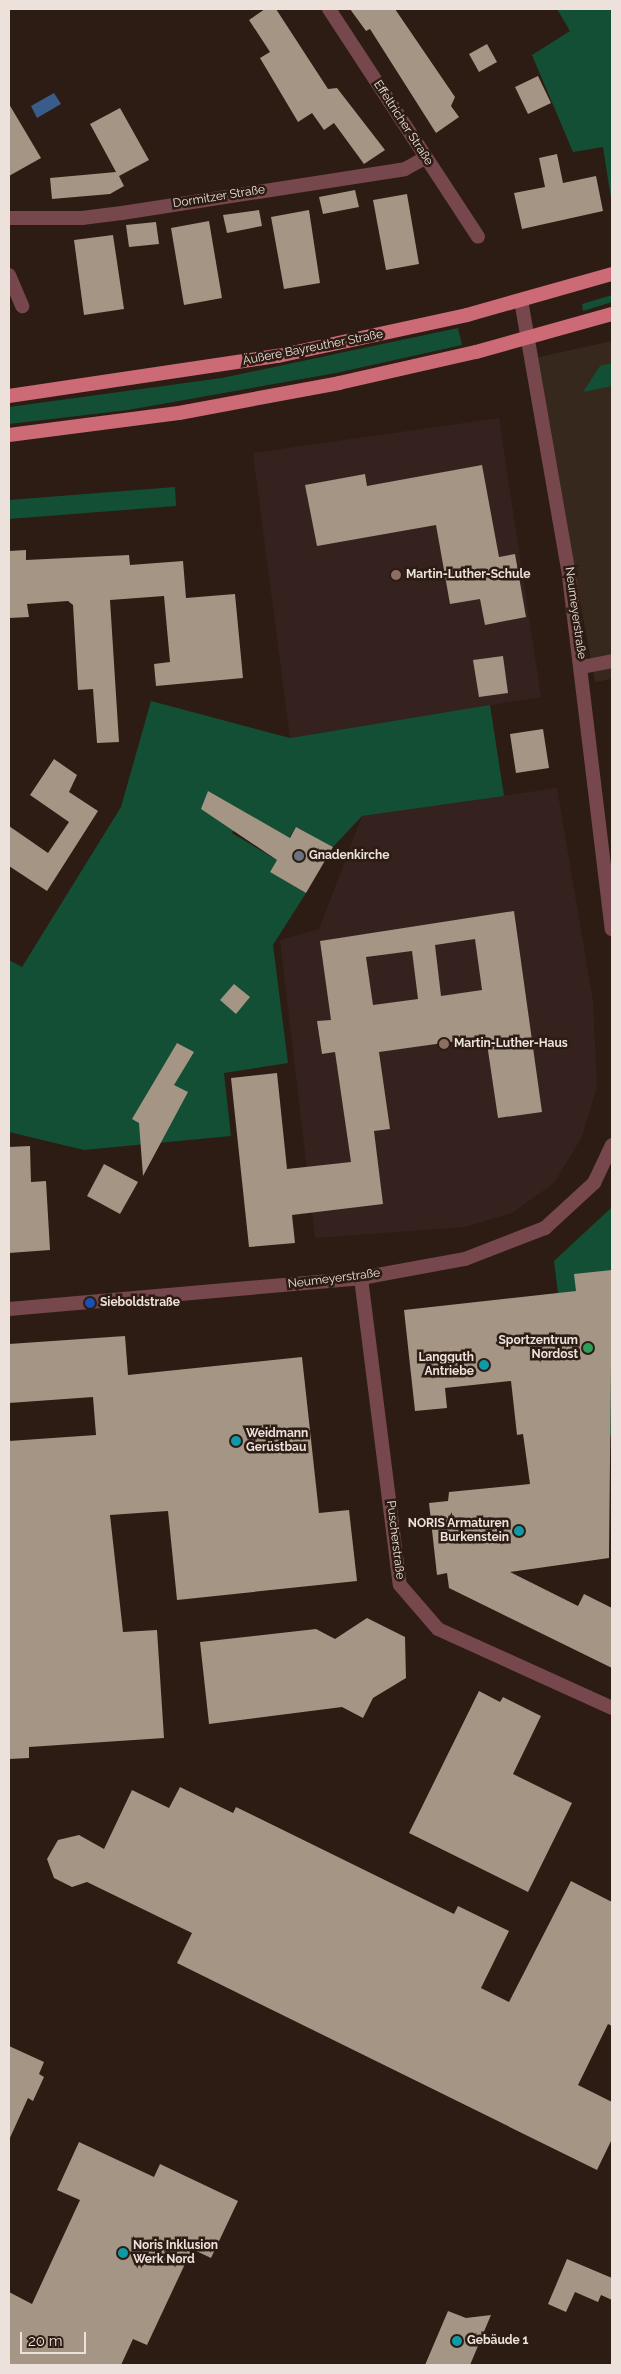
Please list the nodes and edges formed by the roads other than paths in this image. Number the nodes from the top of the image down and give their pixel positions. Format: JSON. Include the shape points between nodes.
{"nodes":[{"id":1,"x":329,"y":9,"type":"edge"},
{"id":2,"x":425,"y":158,"type":"junction"},
{"id":3,"x":9,"y":218,"type":"edge"},
{"id":4,"x":478,"y":237,"type":"dead end"},
{"id":5,"x":612,"y":274,"type":"edge"},
{"id":6,"x":9,"y":275,"type":"edge"},
{"id":7,"x":521,"y":300,"type":"junction"},
{"id":8,"x":22,"y":306,"type":"dead end"},
{"id":9,"x":612,"y":314,"type":"edge"},
{"id":10,"x":530,"y":338,"type":"junction"},
{"id":11,"x":9,"y":396,"type":"edge"},
{"id":12,"x":9,"y":435,"type":"edge"},
{"id":13,"x":612,"y":661,"type":"edge"},
{"id":14,"x":582,"y":667,"type":"junction"},
{"id":15,"x":612,"y":929,"type":"edge"},
{"id":16,"x":612,"y":1145,"type":"edge"},
{"id":17,"x":361,"y":1278,"type":"junction"},
{"id":18,"x":9,"y":1309,"type":"edge"},
{"id":19,"x":612,"y":1708,"type":"edge"}],
"edges":[{"from":1,"to":2,"type":"street","name":"Effeltricher Straße"},
{"from":2,"to":3,"type":"street","name":"Dormitzer Straße","via":[[405,168],[122,213],[82,218]]},
{"from":2,"to":4,"type":"street","name":"Effeltricher Straße"},
{"from":5,"to":7,"type":"main road","name":"Äußere Bayreuther Straße"},
{"from":6,"to":8,"type":"street"},
{"from":7,"to":10,"type":"street","name":"Neumeyerstraße"},
{"from":7,"to":11,"type":"main road","name":"Äußere Bayreuther Straße","via":[[278,356]]},
{"from":9,"to":10,"type":"main road"},
{"from":10,"to":12,"type":"main road","via":[[259,399]]},
{"from":10,"to":14,"type":"street","name":"Neumeyerstraße"},
{"from":13,"to":14,"type":"street"},
{"from":14,"to":15,"type":"street","name":"Neumeyerstraße"},
{"from":16,"to":17,"type":"street","name":"Neumeyerstraße","via":[[594,1184],[545,1228],[465,1259]]},
{"from":17,"to":18,"type":"street","name":"Neumeyerstraße"},
{"from":17,"to":19,"type":"street","name":"Puscherstraße","via":[[400,1585],[438,1629]]}]}
